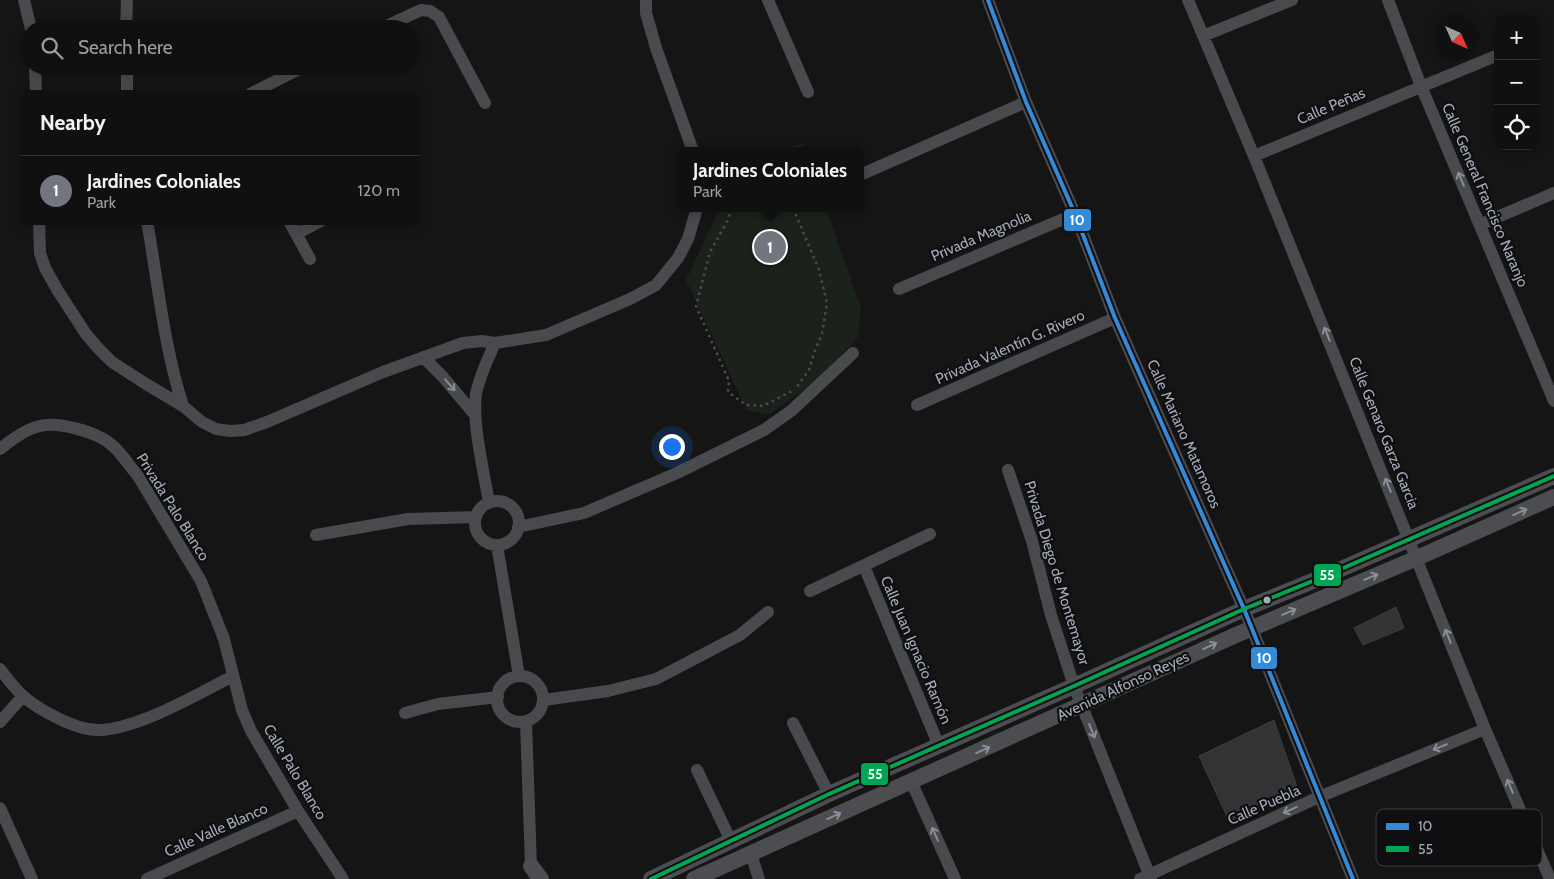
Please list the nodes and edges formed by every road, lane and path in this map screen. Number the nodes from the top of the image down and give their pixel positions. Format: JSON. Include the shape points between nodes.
{"nodes":[{"id":1,"x":24,"y":0,"type":"edge"},
{"id":2,"x":127,"y":0,"type":"edge"},
{"id":3,"x":646,"y":0,"type":"edge"},
{"id":4,"x":768,"y":0,"type":"edge"},
{"id":5,"x":988,"y":0,"type":"edge"},
{"id":6,"x":1188,"y":0,"type":"edge"},
{"id":7,"x":1292,"y":0,"type":"edge"},
{"id":8,"x":1388,"y":0,"type":"edge"},
{"id":9,"x":29,"y":20,"type":"edge"},
{"id":10,"x":126,"y":20,"type":"edge"},
{"id":11,"x":399,"y":20,"type":"edge"},
{"id":12,"x":1203,"y":36,"type":"junction"},
{"id":13,"x":1494,"y":56,"type":"edge"},
{"id":14,"x":35,"y":75,"type":"edge"},
{"id":15,"x":127,"y":75,"type":"edge"},
{"id":16,"x":287,"y":75,"type":"edge"},
{"id":17,"x":1421,"y":86,"type":"junction"},
{"id":18,"x":36,"y":90,"type":"edge"},
{"id":19,"x":127,"y":90,"type":"edge"},
{"id":20,"x":258,"y":90,"type":"edge"},
{"id":21,"x":808,"y":92,"type":"dead end"},
{"id":22,"x":1026,"y":102,"type":"junction"},
{"id":23,"x":485,"y":103,"type":"dead end"},
{"id":24,"x":692,"y":147,"type":"edge"},
{"id":25,"x":1254,"y":156,"type":"junction"},
{"id":26,"x":864,"y":173,"type":"edge"},
{"id":27,"x":1554,"y":193,"type":"edge"},
{"id":28,"x":696,"y":212,"type":"edge"},
{"id":29,"x":730,"y":212,"type":"edge"},
{"id":30,"x":795,"y":212,"type":"edge"},
{"id":31,"x":1074,"y":214,"type":"junction"},
{"id":32,"x":1481,"y":224,"type":"junction"},
{"id":33,"x":39,"y":225,"type":"edge"},
{"id":34,"x":148,"y":225,"type":"edge"},
{"id":35,"x":292,"y":225,"type":"edge"},
{"id":36,"x":313,"y":225,"type":"edge"},
{"id":37,"x":296,"y":234,"type":"junction"},
{"id":38,"x":310,"y":259,"type":"dead end"},
{"id":39,"x":900,"y":289,"type":"dead end"},
{"id":40,"x":1115,"y":318,"type":"junction"},
{"id":41,"x":494,"y":343,"type":"junction"},
{"id":42,"x":853,"y":353,"type":"dead end"},
{"id":43,"x":423,"y":357,"type":"junction"},
{"id":44,"x":1554,"y":401,"type":"edge"},
{"id":45,"x":183,"y":406,"type":"junction"},
{"id":46,"x":917,"y":406,"type":"dead end"},
{"id":47,"x":475,"y":415,"type":"junction"},
{"id":48,"x":0,"y":449,"type":"edge"},
{"id":49,"x":1008,"y":470,"type":"dead end"},
{"id":50,"x":1554,"y":476,"type":"edge"},
{"id":51,"x":1554,"y":497,"type":"edge"},
{"id":52,"x":489,"y":503,"type":"junction"},
{"id":53,"x":476,"y":517,"type":"junction"},
{"id":54,"x":518,"y":527,"type":"junction"},
{"id":55,"x":930,"y":534,"type":"dead end"},
{"id":56,"x":316,"y":535,"type":"dead end"},
{"id":57,"x":1410,"y":539,"type":"junction"},
{"id":58,"x":497,"y":545,"type":"junction"},
{"id":59,"x":1417,"y":558,"type":"junction"},
{"id":60,"x":864,"y":566,"type":"junction"},
{"id":61,"x":810,"y":591,"type":"dead end"},
{"id":62,"x":1244,"y":609,"type":"junction"},
{"id":63,"x":768,"y":612,"type":"dead end"},
{"id":64,"x":1252,"y":628,"type":"junction"},
{"id":65,"x":0,"y":669,"type":"edge"},
{"id":66,"x":234,"y":676,"type":"junction"},
{"id":67,"x":519,"y":676,"type":"junction"},
{"id":68,"x":1074,"y":686,"type":"junction"},
{"id":69,"x":23,"y":696,"type":"junction"},
{"id":70,"x":498,"y":697,"type":"junction"},
{"id":71,"x":544,"y":700,"type":"junction"},
{"id":72,"x":1082,"y":705,"type":"junction"},
{"id":73,"x":405,"y":713,"type":"dead end"},
{"id":74,"x":0,"y":722,"type":"edge"},
{"id":75,"x":526,"y":722,"type":"junction"},
{"id":76,"x":793,"y":723,"type":"dead end"},
{"id":77,"x":1485,"y":729,"type":"junction"},
{"id":78,"x":939,"y":746,"type":"junction"},
{"id":79,"x":697,"y":770,"type":"dead end"},
{"id":80,"x":912,"y":782,"type":"junction"},
{"id":81,"x":829,"y":794,"type":"junction"},
{"id":82,"x":1319,"y":797,"type":"junction"},
{"id":83,"x":0,"y":808,"type":"edge"},
{"id":84,"x":1520,"y":809,"type":"edge"},
{"id":85,"x":298,"y":811,"type":"junction"},
{"id":86,"x":731,"y":841,"type":"junction"},
{"id":87,"x":752,"y":854,"type":"junction"},
{"id":88,"x":1542,"y":861,"type":"edge"},
{"id":89,"x":535,"y":876,"type":"edge"},
{"id":90,"x":155,"y":877,"type":"edge"},
{"id":91,"x":1147,"y":878,"type":"edge"},
{"id":92,"x":32,"y":879,"type":"edge"},
{"id":93,"x":343,"y":879,"type":"edge"},
{"id":94,"x":651,"y":879,"type":"edge"},
{"id":95,"x":694,"y":879,"type":"edge"},
{"id":96,"x":759,"y":879,"type":"edge"},
{"id":97,"x":954,"y":879,"type":"edge"},
{"id":98,"x":1353,"y":879,"type":"edge"},
{"id":99,"x":1550,"y":879,"type":"edge"}],
"edges":[{"from":1,"to":9,"type":"street"},
{"from":2,"to":10,"type":"street"},
{"from":3,"to":24,"type":"street","via":[[646,13],[656,48]]},
{"from":4,"to":21,"type":"street"},
{"from":5,"to":22,"type":"street","name":"Calle Mariano Matamoros"},
{"from":6,"to":12,"type":"street","name":"Calle Genaro Garza Garcia"},
{"from":7,"to":12,"type":"street"},
{"from":8,"to":17,"type":"street","name":"Calle General Francisco Naranjo"},
{"from":11,"to":23,"type":"street","via":[[421,10],[439,17]]},
{"from":12,"to":25,"type":"street","name":"Calle Genaro Garza Garcia"},
{"from":13,"to":17,"type":"street","name":"Calle Peñas"},
{"from":14,"to":18,"type":"street"},
{"from":15,"to":19,"type":"street"},
{"from":16,"to":20,"type":"street"},
{"from":17,"to":25,"type":"street","name":"Calle Peñas"},
{"from":32,"to":17,"type":"street","name":"Calle General Francisco Naranjo","one_way":true},
{"from":22,"to":26,"type":"street"},
{"from":22,"to":31,"type":"street","name":"Calle Mariano Matamoros"},
{"from":57,"to":25,"type":"street","name":"Calle Genaro Garza Garcia","one_way":true},
{"from":27,"to":32,"type":"street"},
{"from":28,"to":41,"type":"street","via":[[678,258],[656,284],[546,335]]},
{"from":29,"to":30,"type":"path","via":[[710,252],[696,306],[729,381],[728,392],[746,404],[764,406],[794,391],[810,370],[822,334],[827,303],[819,270]]},
{"from":31,"to":39,"type":"street","name":"Privada Magnolia"},
{"from":31,"to":40,"type":"street","name":"Calle Mariano Matamoros"},
{"from":32,"to":44,"type":"street","name":"Calle General Francisco Naranjo"},
{"from":33,"to":45,"type":"street","via":[[40,253],[45,268],[86,334],[112,362]]},
{"from":34,"to":45,"type":"street","via":[[176,384]]},
{"from":35,"to":37,"type":"street"},
{"from":36,"to":37,"type":"street"},
{"from":37,"to":38,"type":"street"},
{"from":40,"to":46,"type":"street","name":"Privada Valentín G. Rivero"},
{"from":40,"to":62,"type":"street","name":"Calle Mariano Matamoros"},
{"from":41,"to":43,"type":"street","via":[[462,343]]},
{"from":41,"to":47,"type":"street","via":[[476,394]]},
{"from":42,"to":54,"type":"street","via":[[791,411],[764,430],[677,473],[584,513]]},
{"from":43,"to":45,"type":"street","via":[[244,430],[216,429]]},
{"from":43,"to":47,"type":"street","one_way":true},
{"from":47,"to":52,"type":"street"},
{"from":48,"to":66,"type":"street","name":"Privada Palo Blanco","via":[[10,440],[38,426],[76,429],[113,446],[138,476],[201,581],[224,639]]},
{"from":49,"to":68,"type":"street","name":"Privada Diego de Montemayor"},
{"from":50,"to":57,"type":"main road","name":"Avenida Alfonso Reyes"},
{"from":59,"to":51,"type":"main road","name":"Avenida Alfonso Reyes","one_way":true},
{"from":52,"to":53,"type":"street"},
{"from":52,"to":54,"type":"street","via":[[507,504],[518,518]]},
{"from":53,"to":56,"type":"street","via":[[408,519]]},
{"from":53,"to":58,"type":"street","via":[[479,537],[484,542]]},
{"from":54,"to":58,"type":"street","via":[[511,540]]},
{"from":55,"to":60,"type":"street"},
{"from":57,"to":59,"type":"street","name":"Calle Genaro Garza Garcia"},
{"from":57,"to":62,"type":"main road","name":"Avenida Alfonso Reyes"},
{"from":58,"to":67,"type":"street"},
{"from":64,"to":59,"type":"main road","name":"Avenida Alfonso Reyes","one_way":true},
{"from":77,"to":59,"type":"street","name":"Calle Genaro Garza Garcia","one_way":true},
{"from":60,"to":61,"type":"street"},
{"from":60,"to":78,"type":"street","name":"Calle Juan Ignacio Ramón"},
{"from":62,"to":64,"type":"street","name":"Calle Mariano Matamoros"},
{"from":62,"to":68,"type":"main road","name":"Avenida Alfonso Reyes"},
{"from":63,"to":71,"type":"street","via":[[740,635],[656,679],[608,691]]},
{"from":72,"to":64,"type":"main road","name":"Avenida Alfonso Reyes","one_way":true},
{"from":64,"to":82,"type":"street","name":"Calle Mariano Matamoros"},
{"from":65,"to":69,"type":"street"},
{"from":66,"to":69,"type":"street","via":[[164,710],[111,730],[85,730]]},
{"from":66,"to":85,"type":"street","name":"Calle Palo Blanco","via":[[251,731]]},
{"from":67,"to":70,"type":"street","via":[[502,685]]},
{"from":67,"to":71,"type":"street","via":[[529,677],[537,683]]},
{"from":68,"to":72,"type":"street","name":"Privada Diego de Montemayor"},
{"from":68,"to":78,"type":"main road","name":"Avenida Alfonso Reyes"},
{"from":69,"to":74,"type":"street"},
{"from":70,"to":73,"type":"street","via":[[438,704]]},
{"from":70,"to":75,"type":"street","via":[[498,707],[503,714],[510,720]]},
{"from":71,"to":75,"type":"street","via":[[538,714]]},
{"from":80,"to":72,"type":"main road","name":"Avenida Alfonso Reyes","one_way":true},
{"from":72,"to":91,"type":"street","name":"Privada Diego de Montemayor","one_way":true},
{"from":75,"to":89,"type":"street"},
{"from":76,"to":81,"type":"street"},
{"from":77,"to":82,"type":"street","name":"Calle Puebla","one_way":true},
{"from":84,"to":77,"type":"street","name":"Calle Genaro Garza Garcia","one_way":true},
{"from":78,"to":81,"type":"main road","name":"Avenida Alfonso Reyes"},
{"from":79,"to":86,"type":"street"},
{"from":87,"to":80,"type":"main road","name":"Avenida Alfonso Reyes","one_way":true},
{"from":97,"to":80,"type":"street","one_way":true},
{"from":81,"to":86,"type":"main road","name":"Avenida Alfonso Reyes"},
{"from":81,"to":87,"type":"main road","via":[[809,814],[763,843]]},
{"from":82,"to":91,"type":"street","name":"Calle Puebla","one_way":true},
{"from":82,"to":98,"type":"street","name":"Calle Mariano Matamoros"},
{"from":83,"to":92,"type":"street"},
{"from":85,"to":90,"type":"street","name":"Calle Valle Blanco"},
{"from":85,"to":93,"type":"street","name":"Calle Palo Blanco"},
{"from":86,"to":94,"type":"main road","name":"Avenida Alfonso Reyes"},
{"from":87,"to":95,"type":"main road","name":"Avenida Alfonso Reyes"},
{"from":87,"to":96,"type":"street"},
{"from":99,"to":88,"type":"street","name":"Calle Genaro Garza Garcia","one_way":true}]}
